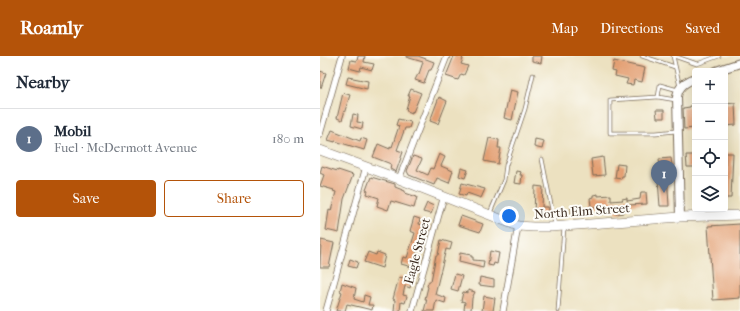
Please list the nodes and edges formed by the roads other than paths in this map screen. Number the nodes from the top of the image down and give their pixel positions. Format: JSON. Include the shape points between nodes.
{"nodes":[{"id":1,"x":342,"y":56,"type":"edge"},
{"id":2,"x":447,"y":56,"type":"edge"},
{"id":3,"x":642,"y":56,"type":"edge"},
{"id":4,"x":673,"y":56,"type":"edge"},
{"id":5,"x":719,"y":56,"type":"edge"},
{"id":6,"x":740,"y":63,"type":"edge"},
{"id":7,"x":675,"y":67,"type":"junction"},
{"id":8,"x":725,"y":68,"type":"edge"},
{"id":9,"x":532,"y":75,"type":"dead end"},
{"id":10,"x":692,"y":80,"type":"edge"},
{"id":11,"x":679,"y":89,"type":"junction"},
{"id":12,"x":658,"y":97,"type":"junction"},
{"id":13,"x":677,"y":100,"type":"junction"},
{"id":14,"x":678,"y":130,"type":"junction"},
{"id":15,"x":320,"y":134,"type":"edge"},
{"id":16,"x":320,"y":150,"type":"edge"},
{"id":17,"x":542,"y":160,"type":"dead end"},
{"id":18,"x":366,"y":167,"type":"junction"},
{"id":19,"x":398,"y":179,"type":"junction"},
{"id":20,"x":444,"y":196,"type":"junction"},
{"id":21,"x":489,"y":214,"type":"junction"},
{"id":22,"x":740,"y":215,"type":"edge"},
{"id":23,"x":680,"y":217,"type":"junction"},
{"id":24,"x":518,"y":226,"type":"junction"},
{"id":25,"x":560,"y":226,"type":"junction"},
{"id":26,"x":326,"y":311,"type":"edge"},
{"id":27,"x":412,"y":311,"type":"edge"},
{"id":28,"x":503,"y":311,"type":"edge"},
{"id":29,"x":558,"y":311,"type":"edge"}],
"edges":[{"from":1,"to":15,"type":"street"},
{"from":2,"to":19,"type":"street"},
{"from":3,"to":7,"type":"lane"},
{"from":4,"to":5,"type":"lane","via":[[697,64]]},
{"from":4,"to":7,"type":"lane"},
{"from":6,"to":8,"type":"main road"},
{"from":7,"to":11,"type":"lane"},
{"from":9,"to":21,"type":"lane","via":[[504,180]]},
{"from":10,"to":11,"type":"main road"},
{"from":11,"to":12,"type":"lane","via":[[660,85]]},
{"from":11,"to":13,"type":"main road"},
{"from":12,"to":13,"type":"lane"},
{"from":12,"to":14,"type":"lane","via":[[610,100],[610,133],[656,133]]},
{"from":13,"to":14,"type":"main road"},
{"from":14,"to":23,"type":"main road"},
{"from":16,"to":18,"type":"main road","name":"North Elm Street"},
{"from":17,"to":25,"type":"lane"},
{"from":18,"to":19,"type":"main road","name":"North Elm Street"},
{"from":18,"to":26,"type":"street"},
{"from":19,"to":20,"type":"main road","name":"North Elm Street"},
{"from":20,"to":21,"type":"main road","name":"North Elm Street"},
{"from":20,"to":27,"type":"street","name":"Eagle Street"},
{"from":21,"to":24,"type":"main road","name":"North Elm Street"},
{"from":22,"to":23,"type":"main road","name":"North Elm Street"},
{"from":23,"to":25,"type":"main road","name":"North Elm Street"},
{"from":24,"to":25,"type":"main road","name":"North Elm Street"},
{"from":24,"to":28,"type":"street"},
{"from":25,"to":29,"type":"lane"}]}
